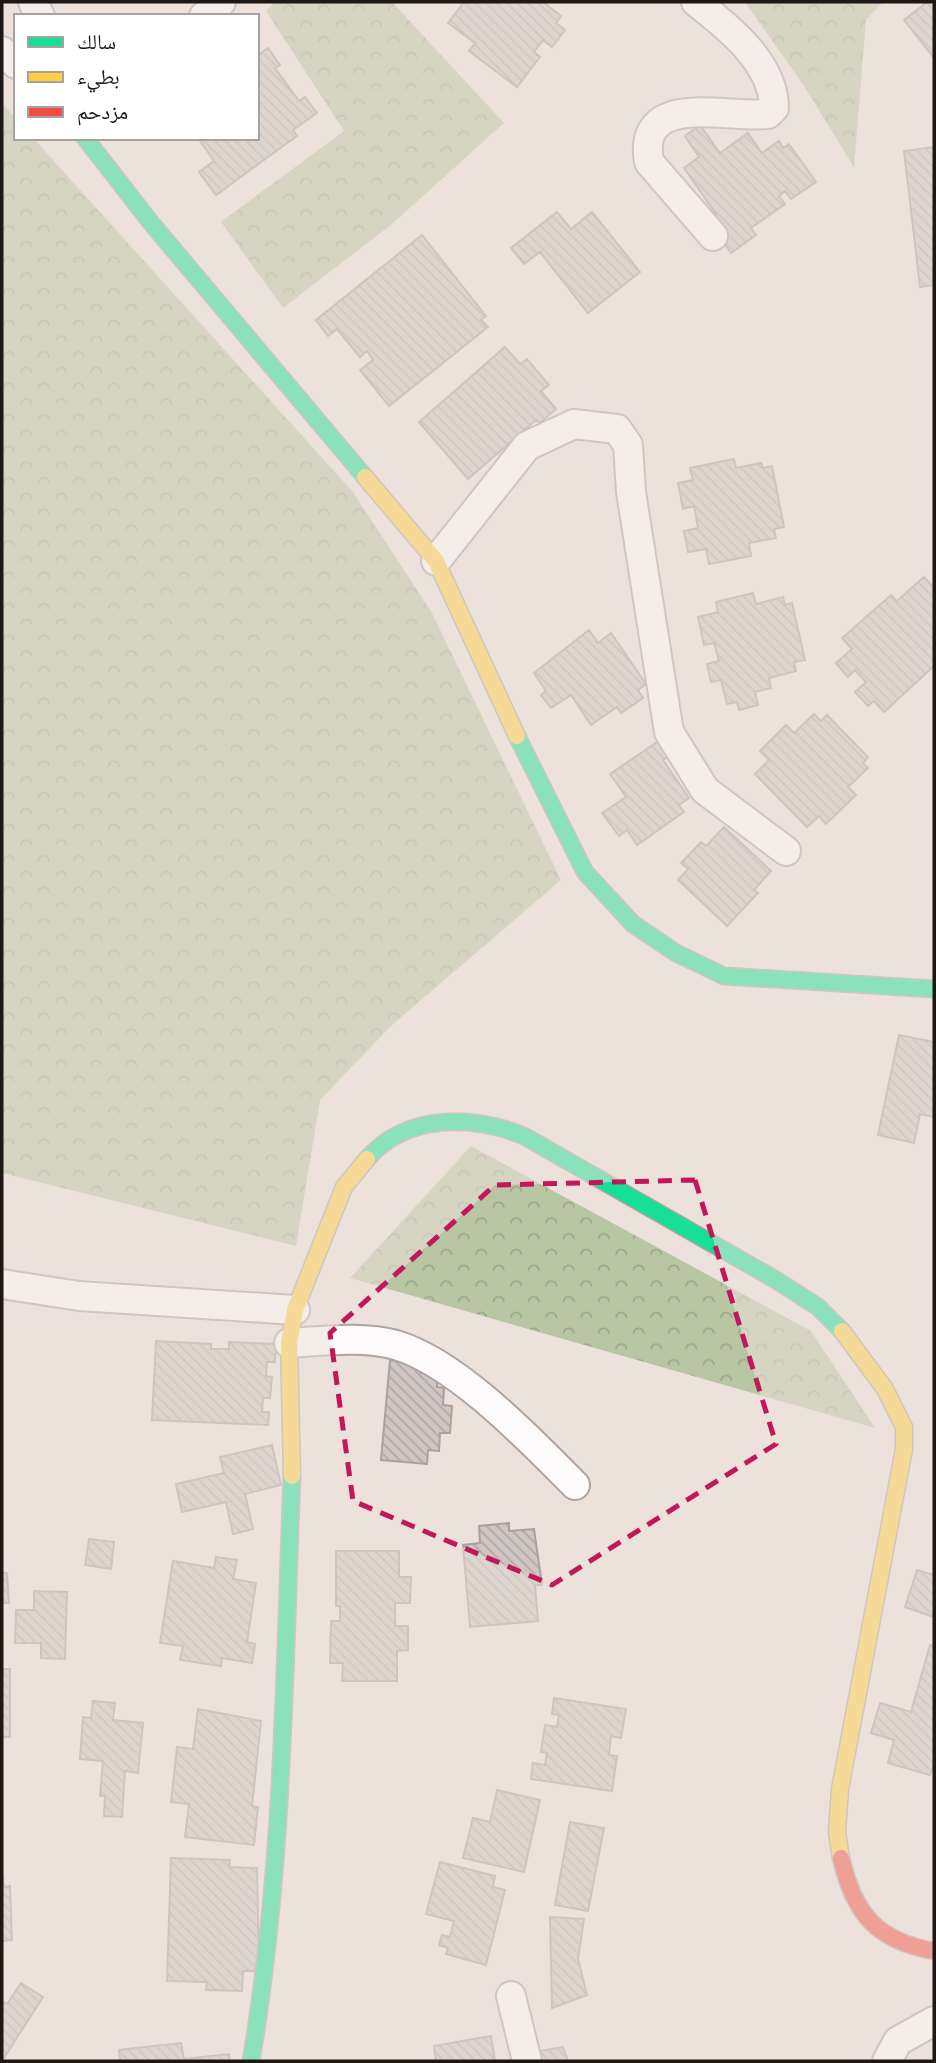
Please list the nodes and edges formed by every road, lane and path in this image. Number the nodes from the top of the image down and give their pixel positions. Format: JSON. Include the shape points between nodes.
{"nodes":[{"id":1,"x":221,"y":2,"type":"edge"},
{"id":2,"x":696,"y":2,"type":"edge"},
{"id":3,"x":206,"y":14,"type":"edge"},
{"id":4,"x":87,"y":140,"type":"edge"},
{"id":5,"x":713,"y":236,"type":"dead end"},
{"id":6,"x":436,"y":561,"type":"junction"},
{"id":7,"x":786,"y":850,"type":"dead end"},
{"id":8,"x":934,"y":989,"type":"edge"},
{"id":9,"x":2,"y":1284,"type":"edge"},
{"id":10,"x":295,"y":1310,"type":"junction"},
{"id":11,"x":289,"y":1343,"type":"junction"},
{"id":12,"x":575,"y":1485,"type":"dead end"},
{"id":13,"x":934,"y":1951,"type":"edge"},
{"id":14,"x":511,"y":1996,"type":"dead end"},
{"id":15,"x":934,"y":2021,"type":"edge"},
{"id":16,"x":251,"y":2061,"type":"edge"},
{"id":17,"x":527,"y":2061,"type":"edge"},
{"id":18,"x":887,"y":2061,"type":"edge"}],
"edges":[{"from":1,"to":3,"type":"street"},
{"from":2,"to":5,"type":"street","via":[[745,43],[774,97],[774,108],[768,114],[701,110],[681,113],[651,131],[646,146],[649,162]]},
{"from":4,"to":6,"type":"street"},
{"from":6,"to":7,"type":"street","via":[[527,446],[573,424],[617,429],[628,445],[631,492],[669,732],[705,790]]},
{"from":6,"to":8,"type":"street","via":[[585,872],[633,924],[676,953],[724,975]]},
{"from":9,"to":10,"type":"street","via":[[79,1296]]},
{"from":10,"to":11,"type":"street"},
{"from":10,"to":13,"type":"street","via":[[344,1187],[370,1155],[390,1139],[430,1122],[473,1120],[524,1136],[687,1228],[818,1307],[845,1333],[898,1409],[905,1448],[837,1829],[854,1899],[869,1924],[894,1941]]},
{"from":11,"to":12,"type":"street","via":[[351,1340],[395,1345],[421,1356],[500,1412]]},
{"from":11,"to":16,"type":"street","via":[[293,1460],[276,1841],[266,1972]]},
{"from":14,"to":17,"type":"street"},
{"from":15,"to":18,"type":"street","via":[[898,2041]]}]}
